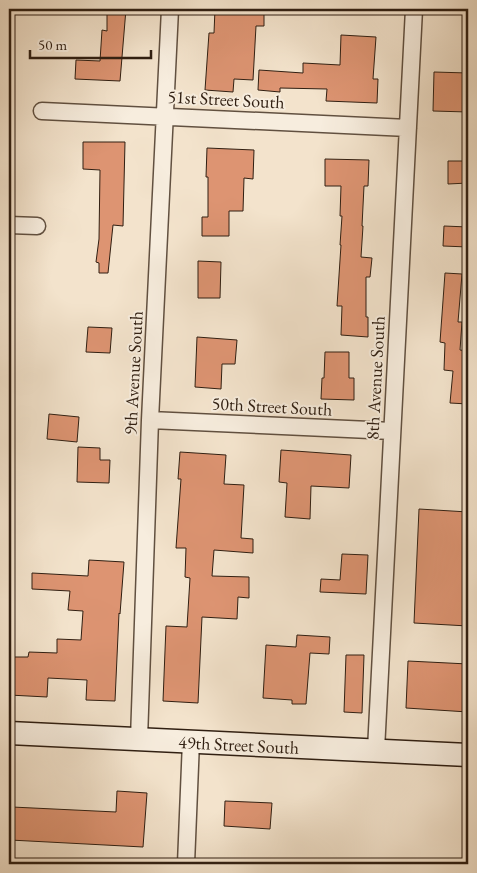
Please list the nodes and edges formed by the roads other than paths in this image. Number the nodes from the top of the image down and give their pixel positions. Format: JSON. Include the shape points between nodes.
{"nodes":[{"id":1,"x":170,"y":9,"type":"edge"},
{"id":2,"x":414,"y":9,"type":"edge"},
{"id":3,"x":42,"y":111,"type":"dead end"},
{"id":4,"x":164,"y":116,"type":"junction"},
{"id":5,"x":408,"y":128,"type":"junction"},
{"id":6,"x":9,"y":225,"type":"edge"},
{"id":7,"x":37,"y":226,"type":"dead end"},
{"id":8,"x":150,"y":420,"type":"junction"},
{"id":9,"x":392,"y":432,"type":"junction"},
{"id":10,"x":9,"y":733,"type":"edge"},
{"id":11,"x":139,"y":739,"type":"junction"},
{"id":12,"x":191,"y":741,"type":"junction"},
{"id":13,"x":376,"y":750,"type":"junction"},
{"id":14,"x":468,"y":754,"type":"edge"},
{"id":15,"x":186,"y":864,"type":"edge"}],
"edges":[{"from":1,"to":4,"type":"street","name":"9th Avenue South"},
{"from":2,"to":5,"type":"street","name":"8th Avenue South"},
{"from":3,"to":4,"type":"street","name":"51st Street South"},
{"from":4,"to":5,"type":"street","name":"51st Street South"},
{"from":4,"to":8,"type":"street","name":"9th Avenue South"},
{"from":5,"to":9,"type":"street","name":"8th Avenue South"},
{"from":6,"to":7,"type":"street"},
{"from":8,"to":9,"type":"street","name":"50th Street South"},
{"from":8,"to":11,"type":"street","name":"9th Avenue South"},
{"from":9,"to":13,"type":"street","name":"8th Avenue South"},
{"from":10,"to":11,"type":"main road","name":"49th Street South"},
{"from":11,"to":12,"type":"main road","name":"49th Street South"},
{"from":12,"to":13,"type":"main road","name":"49th Street South"},
{"from":12,"to":15,"type":"street"},
{"from":13,"to":14,"type":"main road","name":"49th Street South"}]}
